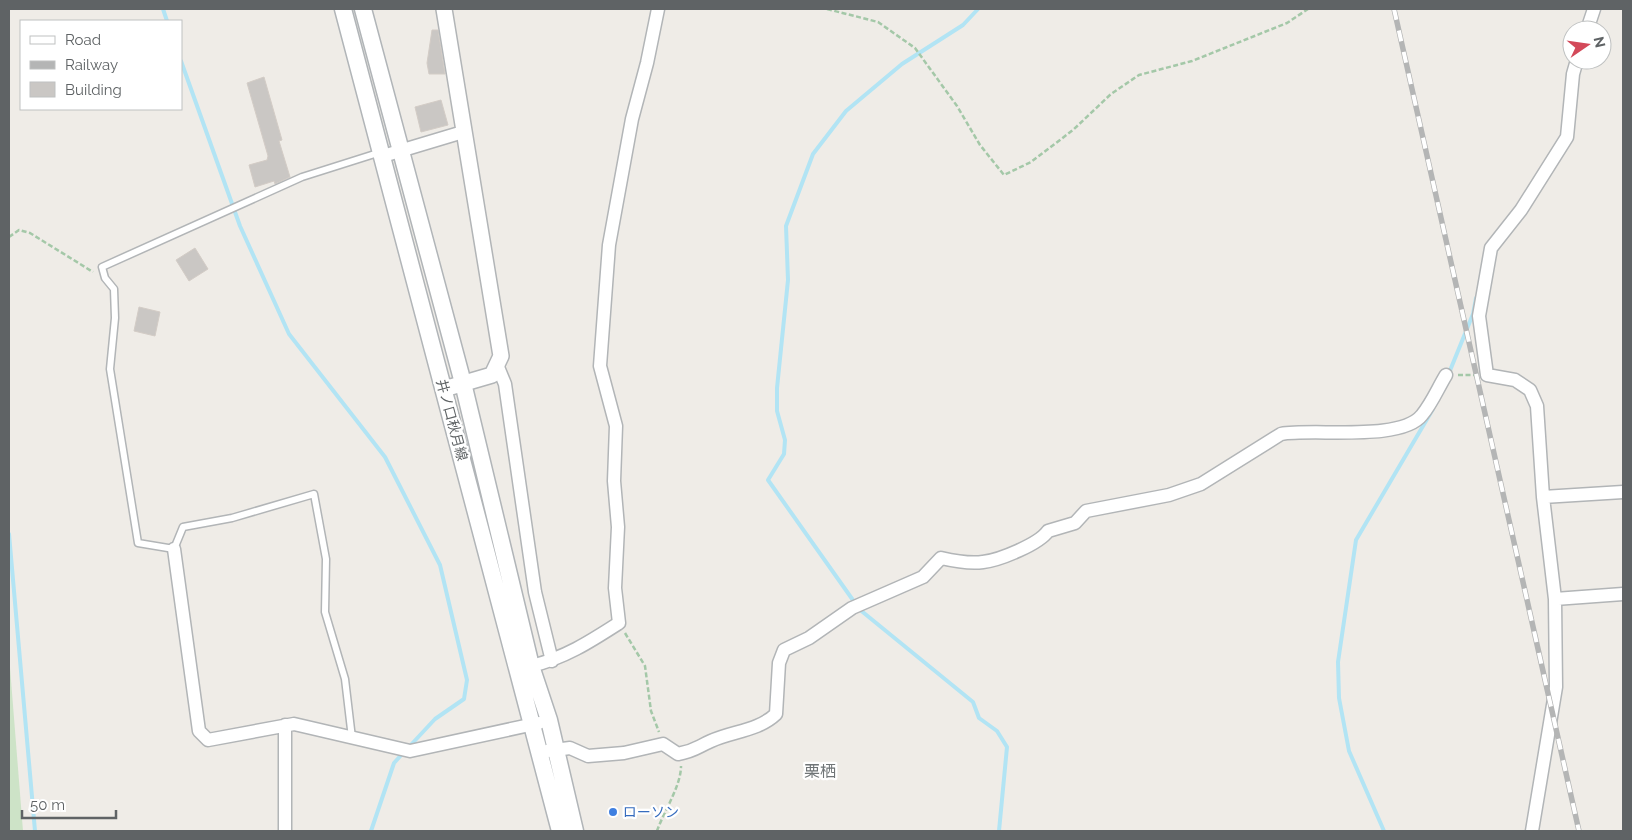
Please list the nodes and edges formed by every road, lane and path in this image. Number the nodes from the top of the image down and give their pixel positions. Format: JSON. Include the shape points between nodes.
{"nodes":[{"id":1,"x":343,"y":9,"type":"edge"},
{"id":2,"x":363,"y":9,"type":"edge"},
{"id":3,"x":444,"y":9,"type":"edge"},
{"id":4,"x":658,"y":9,"type":"edge"},
{"id":5,"x":828,"y":9,"type":"edge"},
{"id":6,"x":1308,"y":9,"type":"edge"},
{"id":7,"x":1574,"y":70,"type":"edge"},
{"id":8,"x":463,"y":132,"type":"junction"},
{"id":9,"x":402,"y":151,"type":"junction"},
{"id":10,"x":382,"y":154,"type":"junction"},
{"id":11,"x":9,"y":237,"type":"edge"},
{"id":12,"x":105,"y":278,"type":"junction"},
{"id":13,"x":498,"y":367,"type":"junction"},
{"id":14,"x":1446,"y":375,"type":"joint"},
{"id":15,"x":1487,"y":375,"type":"junction"},
{"id":16,"x":463,"y":384,"type":"junction"},
{"id":17,"x":444,"y":389,"type":"junction"},
{"id":18,"x":1623,"y":492,"type":"edge"},
{"id":19,"x":1543,"y":497,"type":"junction"},
{"id":20,"x":174,"y":549,"type":"junction"},
{"id":21,"x":1623,"y":594,"type":"edge"},
{"id":22,"x":1555,"y":599,"type":"junction"},
{"id":23,"x":619,"y":623,"type":"junction"},
{"id":24,"x":552,"y":661,"type":"junction"},
{"id":25,"x":531,"y":666,"type":"junction"},
{"id":26,"x":549,"y":720,"type":"junction"},
{"id":27,"x":285,"y":725,"type":"junction"},
{"id":28,"x":531,"y":726,"type":"junction"},
{"id":29,"x":352,"y":738,"type":"junction"},
{"id":30,"x":663,"y":744,"type":"junction"},
{"id":31,"x":547,"y":751,"type":"junction"},
{"id":32,"x":678,"y":754,"type":"junction"},
{"id":33,"x":285,"y":831,"type":"edge"},
{"id":34,"x":560,"y":831,"type":"edge"},
{"id":35,"x":575,"y":831,"type":"edge"},
{"id":36,"x":657,"y":831,"type":"edge"},
{"id":37,"x":1532,"y":831,"type":"edge"}],
"edges":[{"from":1,"to":10,"type":"main road","name":"井ノ口秋月線"},
{"from":2,"to":9,"type":"main road","name":"井ノ口秋月線"},
{"from":3,"to":8,"type":"street"},
{"from":4,"to":23,"type":"street","via":[[648,64],[632,119],[609,245],[600,366],[616,426],[614,481],[618,527],[615,588]]},
{"from":5,"to":6,"type":"path","via":[[878,22],[915,48],[957,106],[980,146],[1004,175],[1032,162],[1111,94],[1139,75],[1192,61],[1287,23]]},
{"from":7,"to":15,"type":"street","via":[[1567,137],[1521,210],[1491,248],[1479,316]]},
{"from":8,"to":9,"type":"street"},
{"from":8,"to":13,"type":"street","via":[[494,301],[501,356]]},
{"from":9,"to":10,"type":"street"},
{"from":9,"to":16,"type":"main road","name":"井ノ口秋月線"},
{"from":10,"to":12,"type":"lane","via":[[302,177],[102,268]]},
{"from":10,"to":17,"type":"main road","name":"井ノ口秋月線"},
{"from":11,"to":12,"type":"path","via":[[19,230],[30,233]]},
{"from":12,"to":20,"type":"lane","via":[[114,289],[110,369],[138,543]]},
{"from":13,"to":16,"type":"street","via":[[492,375]]},
{"from":13,"to":24,"type":"street","via":[[505,384],[535,592]]},
{"from":14,"to":15,"type":"path"},
{"from":14,"to":32,"type":"street","via":[[1422,416],[1401,428],[1342,434],[1295,431],[1281,434],[1200,484],[1169,496],[1091,508],[1076,523],[1048,531],[1043,539],[994,560],[982,563],[941,558],[923,577],[852,608],[809,638],[784,650],[779,663],[776,714],[766,724]]},
{"from":15,"to":19,"type":"street","via":[[1515,380],[1530,390],[1537,406]]},
{"from":16,"to":17,"type":"street"},
{"from":16,"to":25,"type":"main road","name":"井ノ口秋月線"},
{"from":17,"to":28,"type":"main road","name":"井ノ口秋月線"},
{"from":18,"to":19,"type":"street"},
{"from":19,"to":22,"type":"street"},
{"from":20,"to":27,"type":"street","via":[[199,731],[208,740]]},
{"from":20,"to":29,"type":"lane","via":[[183,527],[232,518],[314,494],[326,559],[325,612],[345,679]]},
{"from":21,"to":22,"type":"street"},
{"from":22,"to":37,"type":"street","via":[[1555,705]]},
{"from":23,"to":24,"type":"street","via":[[579,649]]},
{"from":23,"to":30,"type":"path","via":[[645,666],[651,711]]},
{"from":24,"to":25,"type":"street"},
{"from":25,"to":26,"type":"main road","name":"井ノ口秋月線"},
{"from":26,"to":28,"type":"street"},
{"from":26,"to":31,"type":"main road","name":"井ノ口秋月線"},
{"from":27,"to":29,"type":"street","via":[[294,724]]},
{"from":27,"to":33,"type":"street"},
{"from":28,"to":29,"type":"street","via":[[410,751]]},
{"from":28,"to":31,"type":"main road","name":"井ノ口秋月線"},
{"from":30,"to":31,"type":"street","via":[[624,753],[588,756],[570,748]]},
{"from":30,"to":32,"type":"street"},
{"from":31,"to":34,"type":"main road","name":"井ノ口秋月線"},
{"from":31,"to":35,"type":"main road","name":"井ノ口秋月線"},
{"from":32,"to":36,"type":"path","via":[[680,779]]}]}
